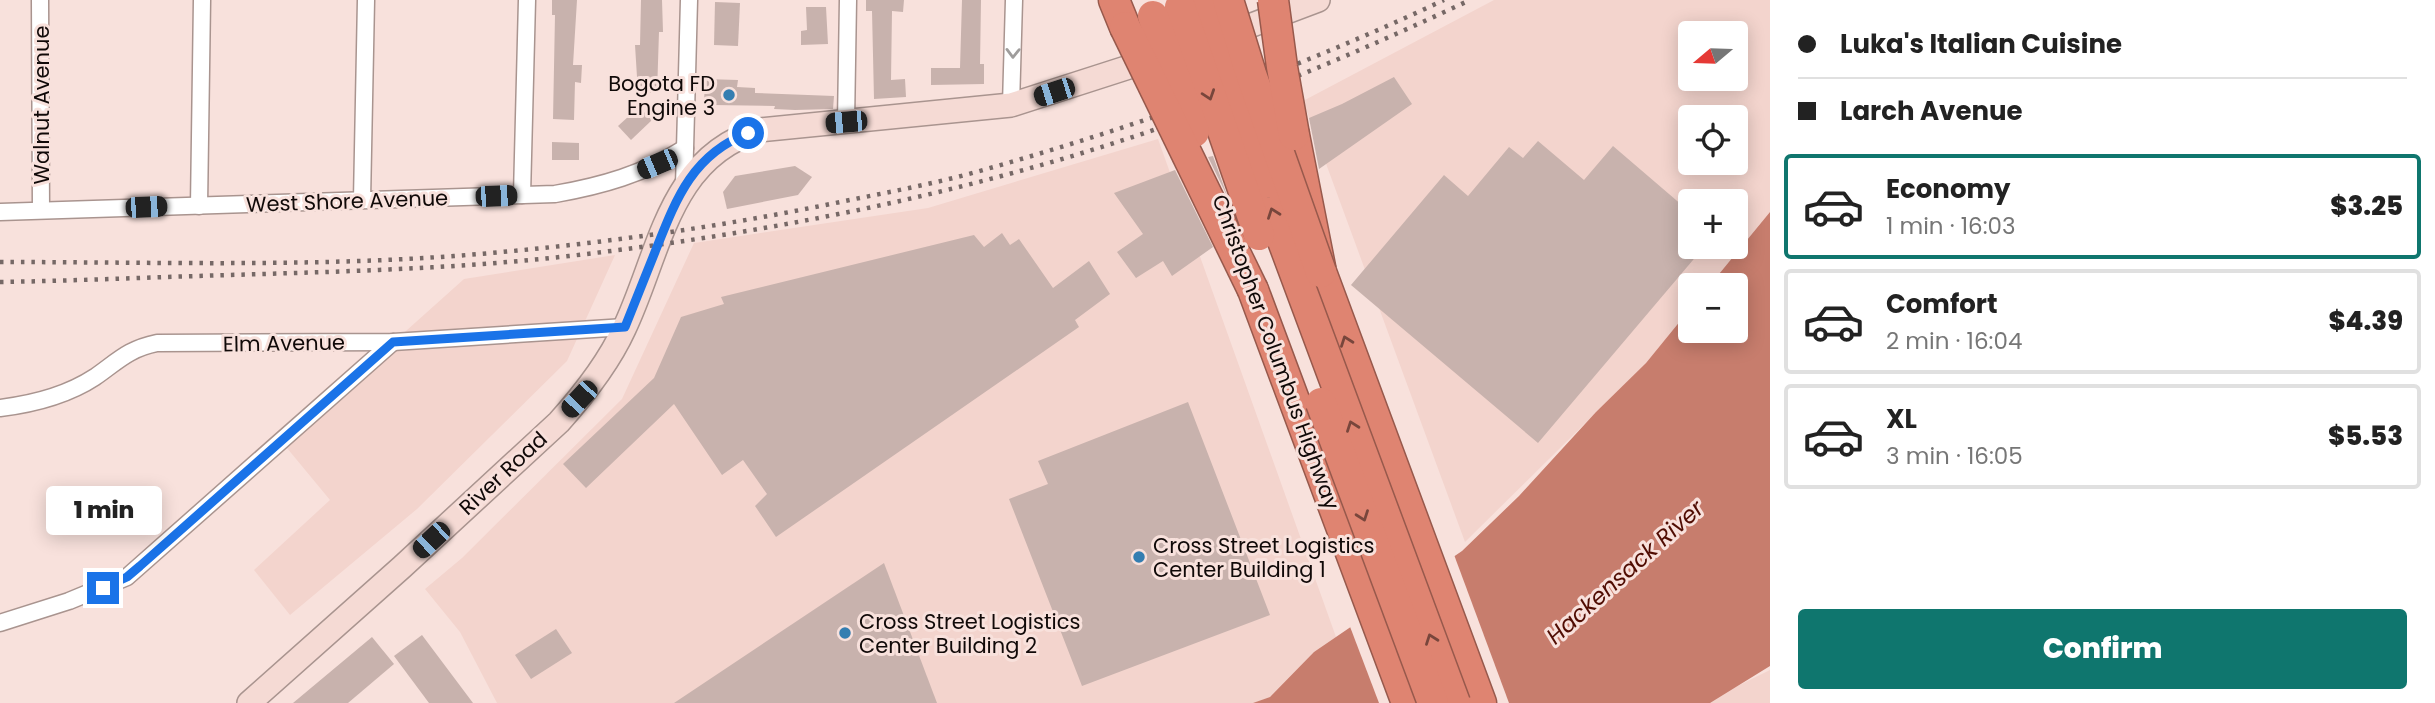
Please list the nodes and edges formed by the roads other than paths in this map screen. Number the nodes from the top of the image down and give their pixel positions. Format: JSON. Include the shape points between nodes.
{"nodes":[{"id":1,"x":40,"y":0,"type":"edge"},
{"id":2,"x":202,"y":0,"type":"edge"},
{"id":3,"x":366,"y":0,"type":"edge"},
{"id":4,"x":527,"y":0,"type":"edge"},
{"id":5,"x":689,"y":0,"type":"edge"},
{"id":6,"x":848,"y":0,"type":"edge"},
{"id":7,"x":1014,"y":0,"type":"edge"},
{"id":8,"x":1228,"y":0,"type":"edge"},
{"id":9,"x":1273,"y":0,"type":"edge"},
{"id":10,"x":1318,"y":0,"type":"edge"},
{"id":11,"x":1172,"y":5,"type":"edge"},
{"id":12,"x":1120,"y":14,"type":"edge"},
{"id":13,"x":1011,"y":105,"type":"junction"},
{"id":14,"x":846,"y":122,"type":"junction"},
{"id":15,"x":685,"y":148,"type":"junction"},
{"id":16,"x":684,"y":186,"type":"junction"},
{"id":17,"x":522,"y":195,"type":"junction"},
{"id":18,"x":362,"y":200,"type":"junction"},
{"id":19,"x":199,"y":206,"type":"junction"},
{"id":20,"x":41,"y":210,"type":"junction"},
{"id":21,"x":0,"y":212,"type":"edge"},
{"id":22,"x":1321,"y":272,"type":"junction"},
{"id":23,"x":1253,"y":290,"type":"junction"},
{"id":24,"x":625,"y":327,"type":"junction"},
{"id":25,"x":393,"y":342,"type":"junction"},
{"id":26,"x":0,"y":408,"type":"edge"},
{"id":27,"x":0,"y":623,"type":"edge"},
{"id":28,"x":249,"y":703,"type":"edge"},
{"id":29,"x":1407,"y":703,"type":"edge"},
{"id":30,"x":1433,"y":703,"type":"edge"},
{"id":31,"x":1455,"y":703,"type":"edge"},
{"id":32,"x":1481,"y":703,"type":"edge"}],
"edges":[{"from":1,"to":20,"type":"street","name":"Walnut Avenue"},
{"from":2,"to":19,"type":"street"},
{"from":3,"to":18,"type":"street"},
{"from":4,"to":17,"type":"street"},
{"from":5,"to":15,"type":"street"},
{"from":6,"to":14,"type":"street"},
{"from":7,"to":13,"type":"street","one_way":true},
{"from":8,"to":22,"type":"highway","bridge":true},
{"from":9,"to":22,"type":"highway","bridge":true,"via":[[1286,95]]},
{"from":10,"to":13,"type":"main road","via":[[1195,46]]},
{"from":11,"to":23,"type":"highway","name":"Christopher Columbus Highway","bridge":true},
{"from":11,"to":30,"type":"highway","name":"Christopher Columbus Highway","one_way":true,"bridge":true},
{"from":31,"to":11,"type":"highway","one_way":true,"bridge":true,"via":[[1271,209]]},
{"from":12,"to":23,"type":"highway","bridge":true},
{"from":13,"to":14,"type":"main road"},
{"from":14,"to":16,"type":"main road","via":[[760,130],[739,137],[709,156]]},
{"from":15,"to":16,"type":"street"},
{"from":15,"to":17,"type":"street","name":"West Shore Avenue","via":[[598,186]]},
{"from":16,"to":24,"type":"main road","name":"River Road"},
{"from":17,"to":18,"type":"street","name":"West Shore Avenue"},
{"from":18,"to":19,"type":"street","name":"West Shore Avenue"},
{"from":19,"to":20,"type":"street","name":"West Shore Avenue"},
{"from":20,"to":21,"type":"street","name":"West Shore Avenue"},
{"from":32,"to":22,"type":"highway","one_way":true},
{"from":23,"to":29,"type":"highway","name":"Christopher Columbus Highway"},
{"from":24,"to":25,"type":"street","name":"Elm Avenue"},
{"from":24,"to":28,"type":"main road","name":"River Road","via":[[600,371],[559,422]]},
{"from":25,"to":26,"type":"street","name":"Elm Avenue","via":[[157,343],[125,353],[66,392]]},
{"from":25,"to":27,"type":"street","via":[[127,577]]}]}
